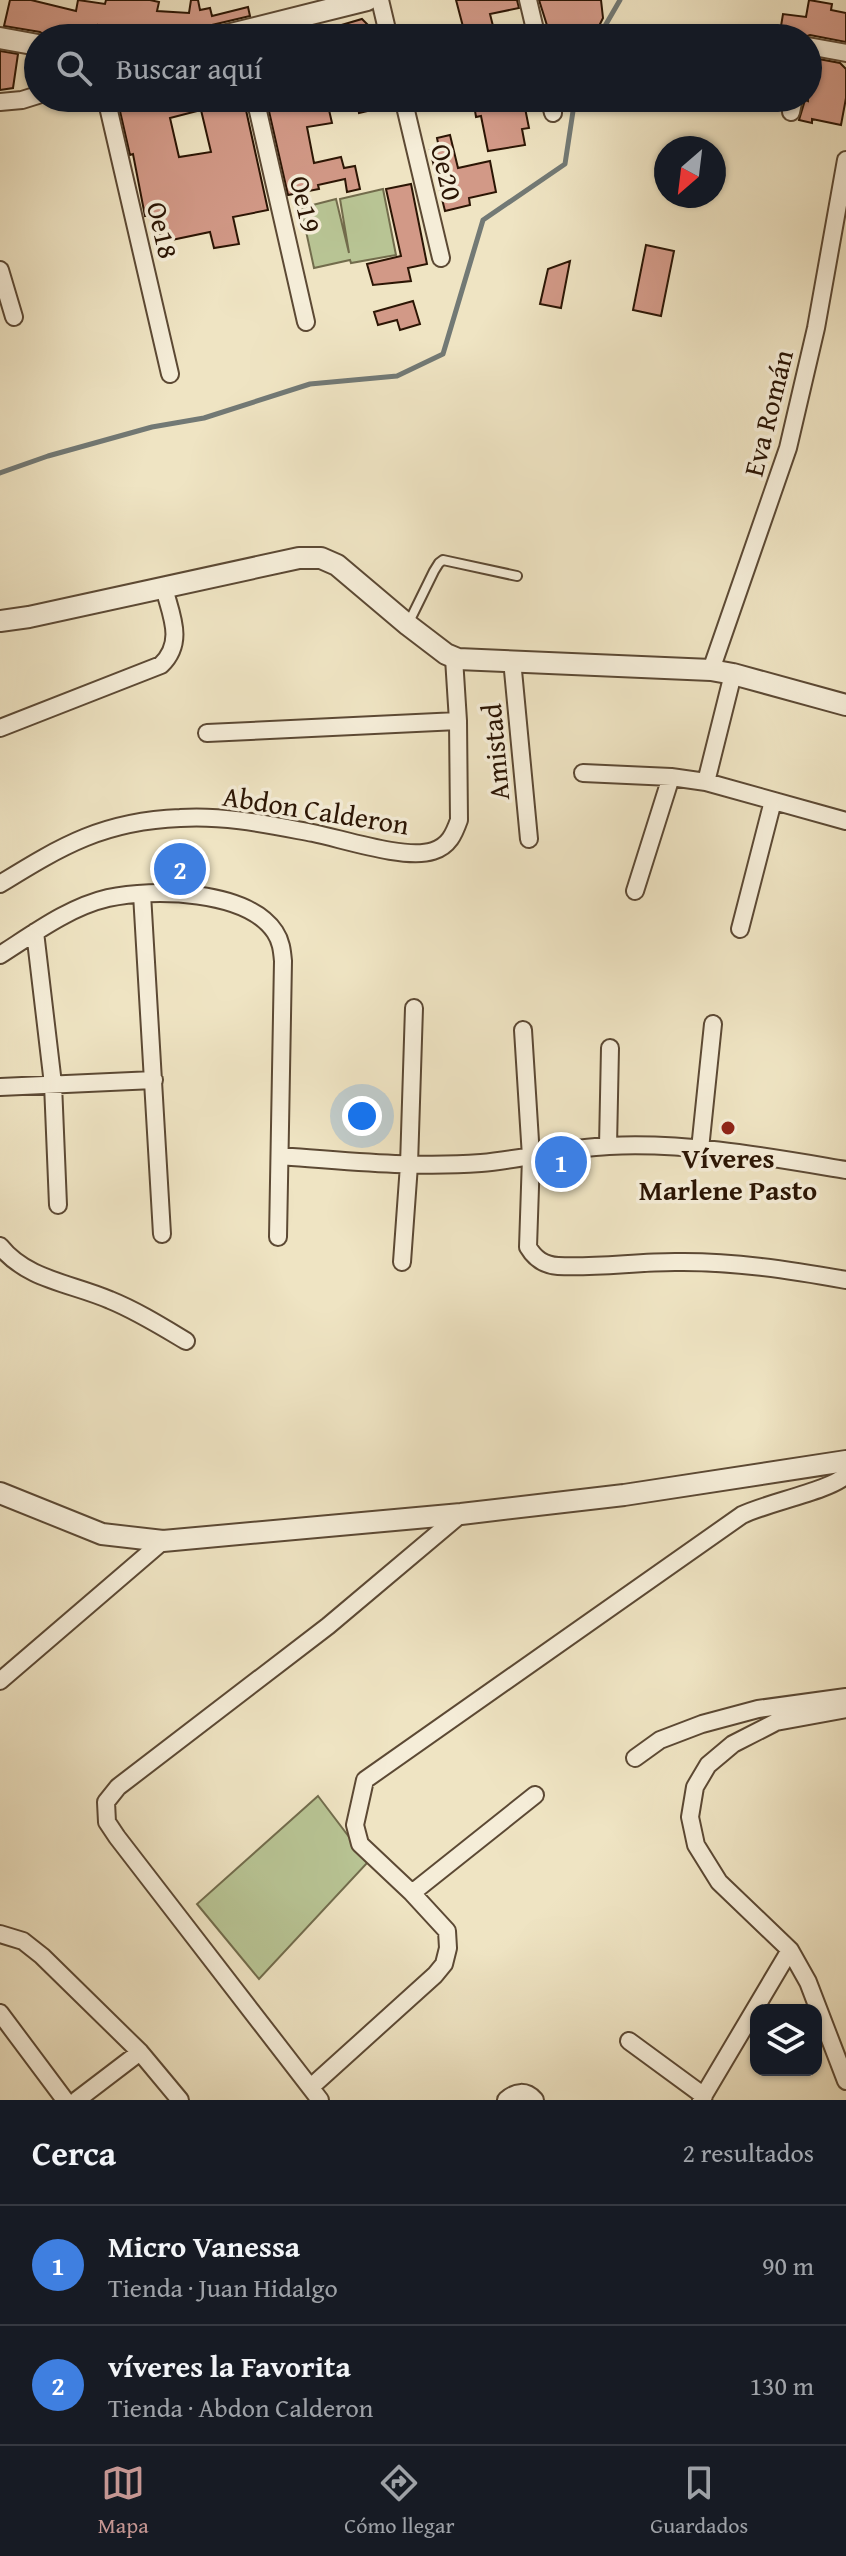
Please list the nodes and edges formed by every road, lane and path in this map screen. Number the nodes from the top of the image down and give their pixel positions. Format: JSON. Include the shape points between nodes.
{"nodes":[{"id":1,"x":367,"y":0,"type":"edge"},
{"id":2,"x":380,"y":0,"type":"edge"},
{"id":3,"x":528,"y":0,"type":"edge"},
{"id":4,"x":281,"y":24,"type":"edge"},
{"id":5,"x":386,"y":24,"type":"edge"},
{"id":6,"x":534,"y":24,"type":"edge"},
{"id":7,"x":0,"y":38,"type":"edge"},
{"id":8,"x":24,"y":42,"type":"edge"},
{"id":9,"x":822,"y":49,"type":"edge"},
{"id":10,"x":846,"y":53,"type":"edge"},
{"id":11,"x":24,"y":99,"type":"edge"},
{"id":12,"x":0,"y":102,"type":"edge"},
{"id":13,"x":109,"y":112,"type":"edge"},
{"id":14,"x":258,"y":112,"type":"edge"},
{"id":15,"x":406,"y":112,"type":"edge"},
{"id":16,"x":846,"y":160,"type":"edge"},
{"id":17,"x":441,"y":258,"type":"dead end"},
{"id":18,"x":0,"y":270,"type":"edge"},
{"id":19,"x":14,"y":317,"type":"dead end"},
{"id":20,"x":306,"y":322,"type":"dead end"},
{"id":21,"x":170,"y":374,"type":"dead end"},
{"id":22,"x":517,"y":576,"type":"dead end"},
{"id":23,"x":164,"y":588,"type":"junction"},
{"id":24,"x":0,"y":621,"type":"edge"},
{"id":25,"x":408,"y":625,"type":"junction"},
{"id":26,"x":454,"y":658,"type":"junction"},
{"id":27,"x":512,"y":660,"type":"junction"},
{"id":28,"x":711,"y":670,"type":"junction"},
{"id":29,"x":733,"y":674,"type":"junction"},
{"id":30,"x":846,"y":705,"type":"edge"},
{"id":31,"x":458,"y":721,"type":"junction"},
{"id":32,"x":0,"y":728,"type":"edge"},
{"id":33,"x":207,"y":733,"type":"dead end"},
{"id":34,"x":583,"y":773,"type":"dead end"},
{"id":35,"x":671,"y":777,"type":"junction"},
{"id":36,"x":706,"y":782,"type":"junction"},
{"id":37,"x":773,"y":801,"type":"junction"},
{"id":38,"x":846,"y":821,"type":"edge"},
{"id":39,"x":529,"y":839,"type":"dead end"},
{"id":40,"x":0,"y":884,"type":"edge"},
{"id":41,"x":635,"y":891,"type":"dead end"},
{"id":42,"x":142,"y":894,"type":"junction"},
{"id":43,"x":740,"y":929,"type":"dead end"},
{"id":44,"x":35,"y":932,"type":"junction"},
{"id":45,"x":0,"y":955,"type":"edge"},
{"id":46,"x":414,"y":1008,"type":"dead end"},
{"id":47,"x":713,"y":1024,"type":"dead end"},
{"id":48,"x":523,"y":1030,"type":"dead end"},
{"id":49,"x":610,"y":1048,"type":"dead end"},
{"id":50,"x":154,"y":1080,"type":"junction"},
{"id":51,"x":53,"y":1084,"type":"junction"},
{"id":52,"x":0,"y":1087,"type":"edge"},
{"id":53,"x":608,"y":1146,"type":"junction"},
{"id":54,"x":700,"y":1149,"type":"junction"},
{"id":55,"x":280,"y":1156,"type":"junction"},
{"id":56,"x":531,"y":1157,"type":"junction"},
{"id":57,"x":409,"y":1165,"type":"junction"},
{"id":58,"x":846,"y":1170,"type":"edge"},
{"id":59,"x":58,"y":1205,"type":"dead end"},
{"id":60,"x":162,"y":1234,"type":"dead end"},
{"id":61,"x":278,"y":1237,"type":"dead end"},
{"id":62,"x":0,"y":1246,"type":"edge"},
{"id":63,"x":402,"y":1262,"type":"dead end"},
{"id":64,"x":846,"y":1280,"type":"edge"},
{"id":65,"x":186,"y":1341,"type":"dead end"},
{"id":66,"x":846,"y":1461,"type":"edge"},
{"id":67,"x":846,"y":1475,"type":"edge"},
{"id":68,"x":0,"y":1493,"type":"edge"},
{"id":69,"x":461,"y":1514,"type":"junction"},
{"id":70,"x":163,"y":1541,"type":"junction"},
{"id":71,"x":0,"y":1681,"type":"edge"},
{"id":72,"x":846,"y":1697,"type":"edge"},
{"id":73,"x":846,"y":1709,"type":"edge"},
{"id":74,"x":635,"y":1758,"type":"dead end"},
{"id":75,"x":535,"y":1795,"type":"dead end"},
{"id":76,"x":412,"y":1893,"type":"junction"},
{"id":77,"x":0,"y":1934,"type":"edge"},
{"id":78,"x":790,"y":1950,"type":"junction"},
{"id":79,"x":0,"y":2013,"type":"edge"},
{"id":80,"x":629,"y":2041,"type":"dead end"},
{"id":81,"x":140,"y":2052,"type":"junction"},
{"id":82,"x":846,"y":2081,"type":"edge"},
{"id":83,"x":315,"y":2094,"type":"edge"},
{"id":84,"x":703,"y":2098,"type":"edge"},
{"id":85,"x":65,"y":2100,"type":"edge"},
{"id":86,"x":77,"y":2100,"type":"edge"},
{"id":87,"x":180,"y":2100,"type":"edge"},
{"id":88,"x":506,"y":2100,"type":"edge"},
{"id":89,"x":535,"y":2100,"type":"edge"}],
"edges":[{"from":1,"to":4,"type":"street"},
{"from":2,"to":5,"type":"street"},
{"from":3,"to":6,"type":"street"},
{"from":7,"to":8,"type":"street"},
{"from":9,"to":10,"type":"street"},
{"from":11,"to":12,"type":"street"},
{"from":13,"to":21,"type":"street","name":"Oe18"},
{"from":14,"to":20,"type":"street","name":"Oe19"},
{"from":15,"to":17,"type":"street","name":"Oe20"},
{"from":16,"to":28,"type":"street","name":"Eva Román","via":[[788,448]]},
{"from":18,"to":19,"type":"street"},
{"from":22,"to":25,"type":"lane","via":[[443,560]]},
{"from":23,"to":24,"type":"street"},
{"from":23,"to":25,"type":"street","via":[[299,558],[321,558],[337,565]]},
{"from":23,"to":32,"type":"street","via":[[176,633],[170,657],[161,665]]},
{"from":25,"to":26,"type":"street"},
{"from":26,"to":27,"type":"street"},
{"from":26,"to":31,"type":"street","name":"Abdon Calderon"},
{"from":27,"to":28,"type":"street"},
{"from":27,"to":39,"type":"street","name":"Amistad"},
{"from":28,"to":29,"type":"street"},
{"from":29,"to":30,"type":"street"},
{"from":29,"to":36,"type":"street"},
{"from":31,"to":33,"type":"street"},
{"from":31,"to":40,"type":"street","name":"Abdon Calderon","via":[[459,820],[445,846],[430,852],[386,849],[236,819],[181,818],[128,823],[90,834]]},
{"from":34,"to":35,"type":"street"},
{"from":35,"to":36,"type":"street"},
{"from":35,"to":41,"type":"street"},
{"from":36,"to":37,"type":"street"},
{"from":37,"to":38,"type":"street"},
{"from":37,"to":43,"type":"street"},
{"from":42,"to":44,"type":"street","via":[[107,898]]},
{"from":42,"to":50,"type":"street"},
{"from":42,"to":55,"type":"street","via":[[230,902],[265,920],[282,944]]},
{"from":44,"to":45,"type":"street"},
{"from":44,"to":51,"type":"street"},
{"from":46,"to":57,"type":"street"},
{"from":47,"to":54,"type":"street"},
{"from":48,"to":56,"type":"street"},
{"from":49,"to":53,"type":"street"},
{"from":50,"to":51,"type":"street"},
{"from":50,"to":60,"type":"street"},
{"from":51,"to":52,"type":"street"},
{"from":51,"to":59,"type":"street"},
{"from":53,"to":54,"type":"street"},
{"from":53,"to":56,"type":"street"},
{"from":54,"to":58,"type":"street"},
{"from":55,"to":57,"type":"street"},
{"from":55,"to":61,"type":"street"},
{"from":56,"to":57,"type":"street"},
{"from":56,"to":64,"type":"street","via":[[528,1247],[546,1264],[718,1263]]},
{"from":57,"to":63,"type":"street"},
{"from":62,"to":65,"type":"street","via":[[39,1275],[142,1314]]},
{"from":66,"to":69,"type":"street"},
{"from":67,"to":76,"type":"street","via":[[742,1515],[365,1780],[355,1825],[360,1844]]},
{"from":68,"to":70,"type":"street","via":[[102,1534]]},
{"from":69,"to":70,"type":"street"},
{"from":69,"to":83,"type":"street","via":[[328,1626],[118,1787],[106,1802],[107,1822],[117,1837]]},
{"from":70,"to":71,"type":"street"},
{"from":72,"to":74,"type":"street","via":[[758,1709],[702,1724],[660,1740]]},
{"from":73,"to":78,"type":"street","via":[[776,1722],[754,1732],[708,1765],[695,1787],[690,1817],[696,1845],[719,1882]]},
{"from":75,"to":76,"type":"street"},
{"from":76,"to":83,"type":"street","via":[[447,1931],[444,1964]]},
{"from":77,"to":81,"type":"street","via":[[23,1941],[42,1956]]},
{"from":78,"to":82,"type":"street"},
{"from":78,"to":84,"type":"street"},
{"from":79,"to":85,"type":"street"},
{"from":80,"to":84,"type":"street"},
{"from":81,"to":86,"type":"street"},
{"from":81,"to":87,"type":"street"},
{"from":88,"to":89,"type":"street","via":[[522,2092]]}]}
